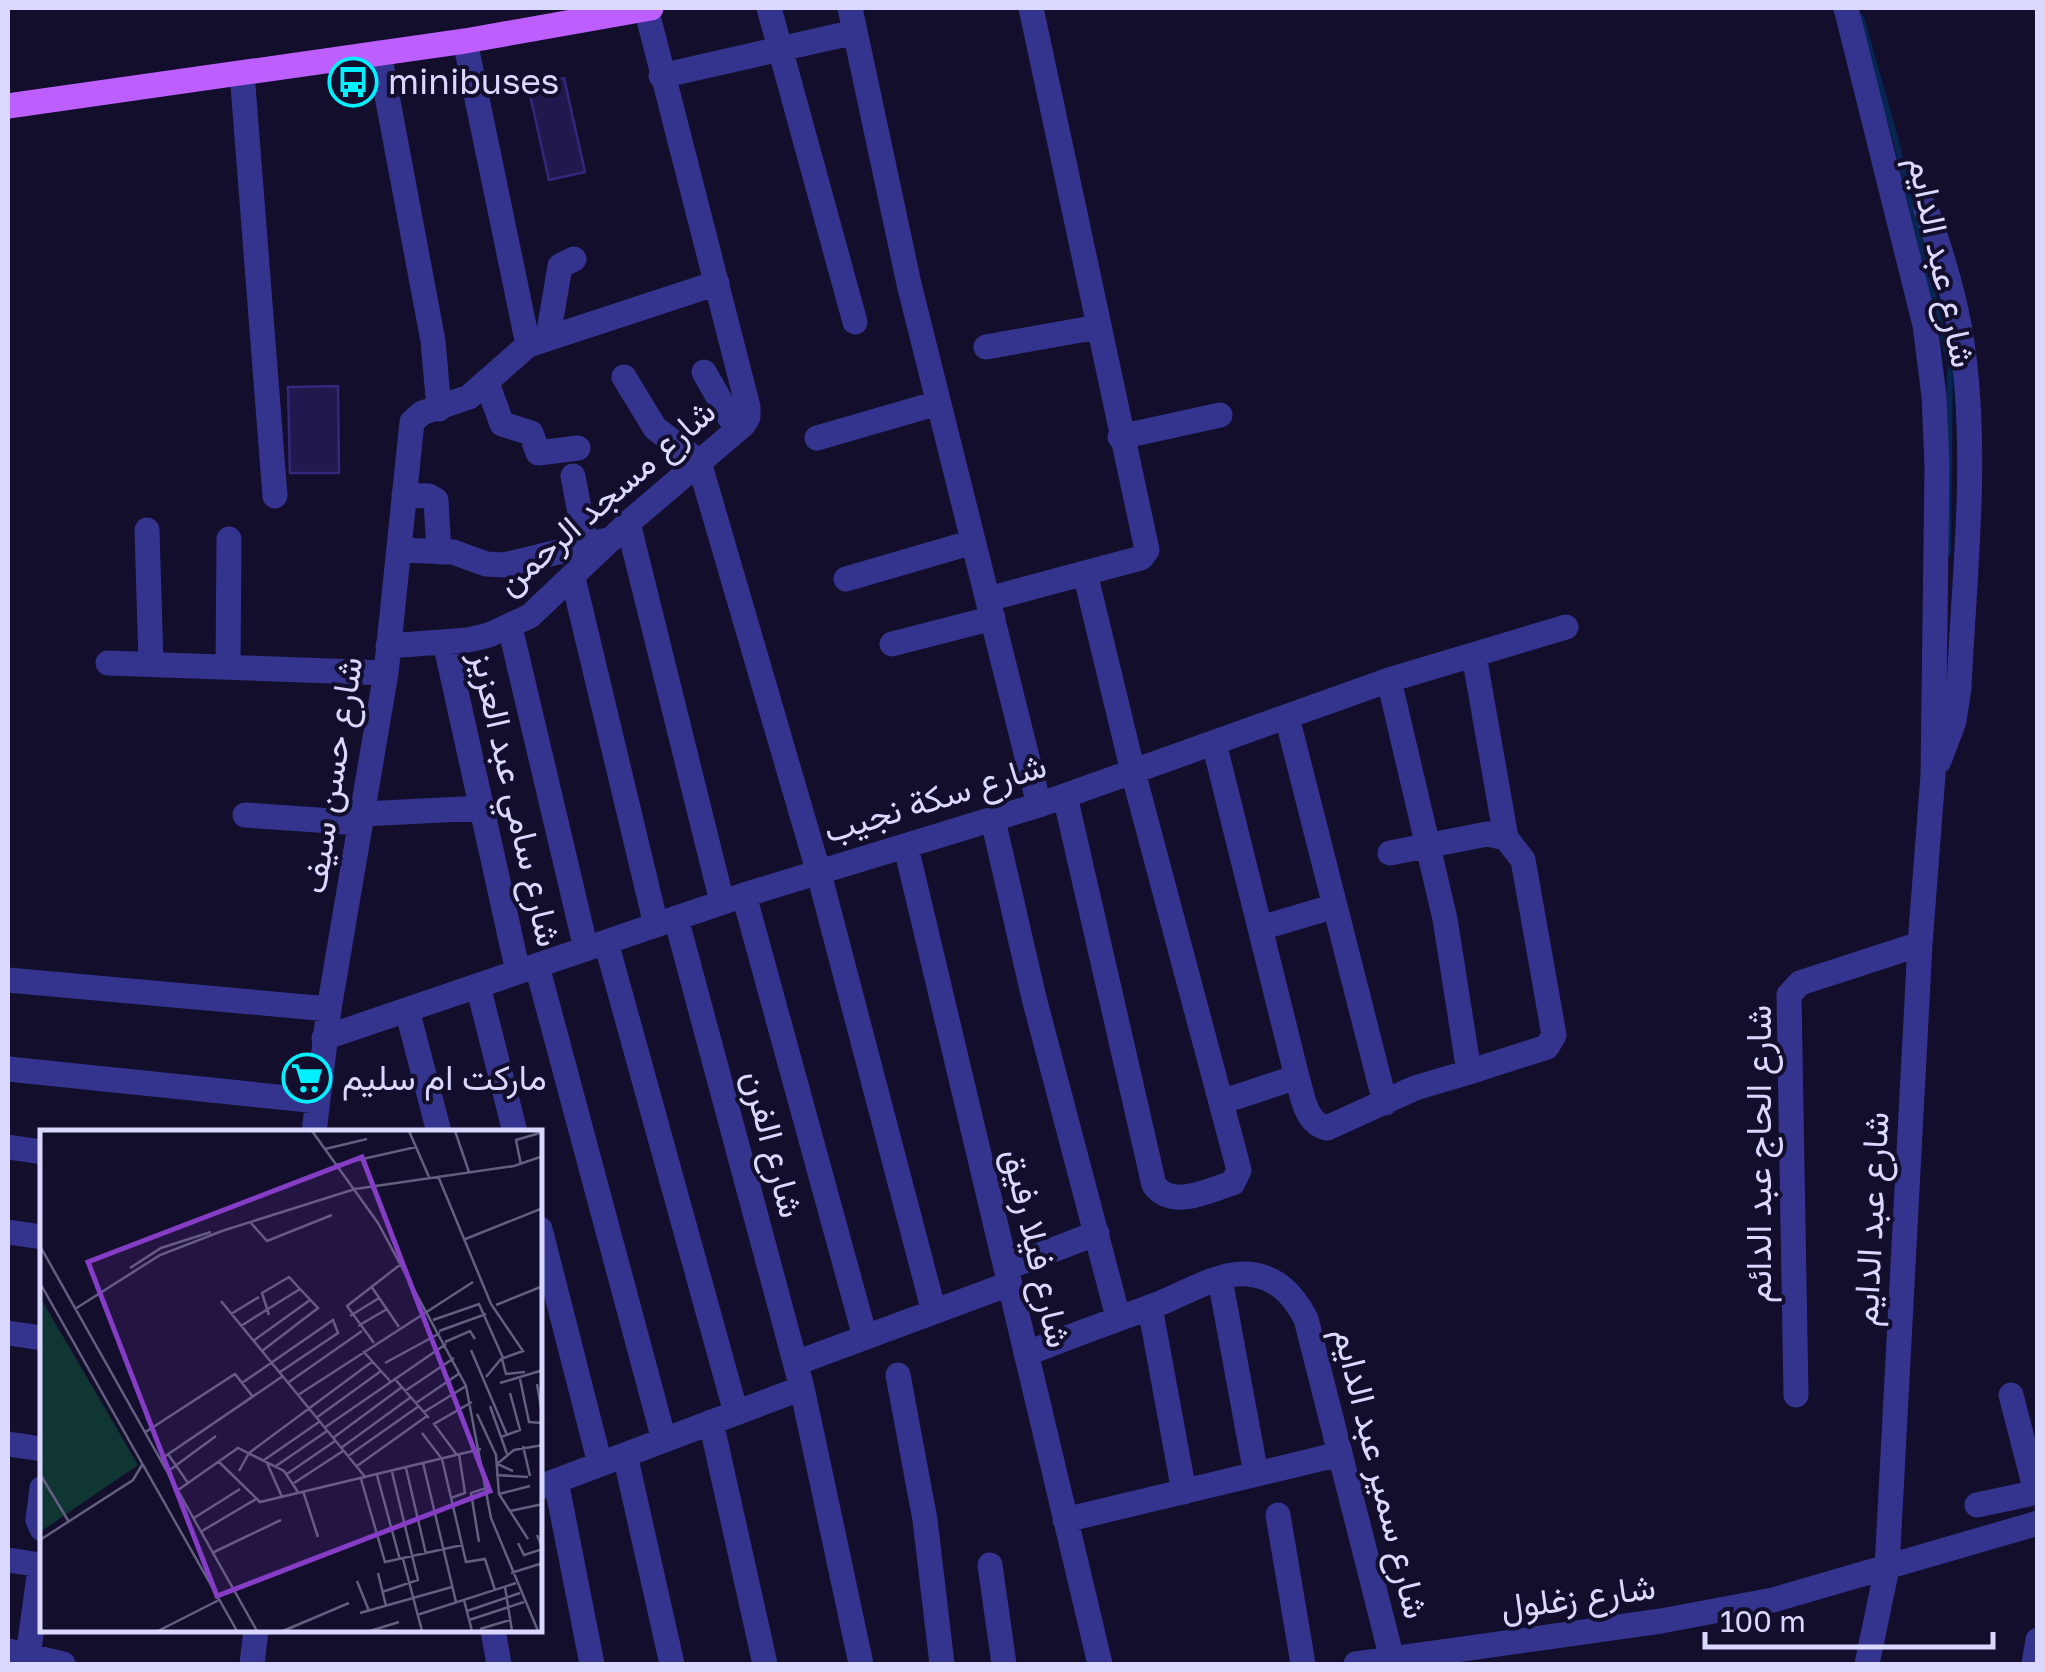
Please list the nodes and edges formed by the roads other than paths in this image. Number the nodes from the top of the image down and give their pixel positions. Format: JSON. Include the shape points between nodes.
{"nodes":[{"id":1,"x":648,"y":8,"type":"edge"},
{"id":2,"x":769,"y":8,"type":"edge"},
{"id":3,"x":1032,"y":8,"type":"edge"},
{"id":4,"x":1846,"y":8,"type":"edge"},
{"id":5,"x":853,"y":20,"type":"edge"},
{"id":6,"x":465,"y":41,"type":"junction"},
{"id":7,"x":780,"y":48,"type":"junction"},
{"id":8,"x":379,"y":53,"type":"junction"},
{"id":9,"x":242,"y":73,"type":"junction"},
{"id":10,"x":661,"y":76,"type":"junction"},
{"id":11,"x":8,"y":106,"type":"edge"},
{"id":12,"x":1926,"y":209,"type":"dead end"},
{"id":13,"x":574,"y":259,"type":"dead end"},
{"id":14,"x":716,"y":283,"type":"junction"},
{"id":15,"x":855,"y":322,"type":"dead end"},
{"id":16,"x":1098,"y":327,"type":"junction"},
{"id":17,"x":538,"y":341,"type":"junction"},
{"id":18,"x":1963,"y":346,"type":"junction"},
{"id":19,"x":986,"y":347,"type":"dead end"},
{"id":20,"x":1928,"y":348,"type":"junction"},
{"id":21,"x":704,"y":372,"type":"dead end"},
{"id":22,"x":624,"y":377,"type":"dead end"},
{"id":23,"x":487,"y":384,"type":"junction"},
{"id":24,"x":938,"y":402,"type":"junction"},
{"id":25,"x":439,"y":409,"type":"junction"},
{"id":26,"x":1220,"y":415,"type":"dead end"},
{"id":27,"x":737,"y":430,"type":"junction"},
{"id":28,"x":817,"y":438,"type":"dead end"},
{"id":29,"x":1120,"y":438,"type":"junction"},
{"id":30,"x":578,"y":448,"type":"dead end"},
{"id":31,"x":699,"y":462,"type":"junction"},
{"id":32,"x":573,"y":476,"type":"dead end"},
{"id":33,"x":404,"y":495,"type":"junction"},
{"id":34,"x":275,"y":496,"type":"dead end"},
{"id":35,"x":147,"y":530,"type":"dead end"},
{"id":36,"x":620,"y":531,"type":"junction"},
{"id":37,"x":229,"y":540,"type":"dead end"},
{"id":38,"x":974,"y":542,"type":"junction"},
{"id":39,"x":586,"y":546,"type":"junction"},
{"id":40,"x":399,"y":550,"type":"junction"},
{"id":41,"x":439,"y":552,"type":"junction"},
{"id":42,"x":1085,"y":573,"type":"junction"},
{"id":43,"x":572,"y":578,"type":"junction"},
{"id":44,"x":846,"y":579,"type":"dead end"},
{"id":45,"x":991,"y":608,"type":"junction"},
{"id":46,"x":510,"y":627,"type":"junction"},
{"id":47,"x":1566,"y":627,"type":"dead end"},
{"id":48,"x":445,"y":642,"type":"junction"},
{"id":49,"x":892,"y":644,"type":"dead end"},
{"id":50,"x":388,"y":646,"type":"junction"},
{"id":51,"x":1474,"y":654,"type":"junction"},
{"id":52,"x":108,"y":662,"type":"dead end"},
{"id":53,"x":151,"y":664,"type":"junction"},
{"id":54,"x":228,"y":667,"type":"junction"},
{"id":55,"x":386,"y":673,"type":"junction"},
{"id":56,"x":1389,"y":680,"type":"junction"},
{"id":57,"x":1287,"y":717,"type":"junction"},
{"id":58,"x":1214,"y":743,"type":"junction"},
{"id":59,"x":1133,"y":772,"type":"junction"},
{"id":60,"x":1933,"y":775,"type":"junction"},
{"id":61,"x":1065,"y":796,"type":"junction"},
{"id":62,"x":1039,"y":805,"type":"junction"},
{"id":63,"x":482,"y":808,"type":"junction"},
{"id":64,"x":245,"y":815,"type":"dead end"},
{"id":65,"x":362,"y":818,"type":"junction"},
{"id":66,"x":993,"y":820,"type":"junction"},
{"id":67,"x":1506,"y":838,"type":"junction"},
{"id":68,"x":1430,"y":844,"type":"junction"},
{"id":69,"x":906,"y":847,"type":"junction"},
{"id":70,"x":1390,"y":853,"type":"dead end"},
{"id":71,"x":818,"y":870,"type":"junction"},
{"id":72,"x":733,"y":898,"type":"junction"},
{"id":73,"x":1335,"y":906,"type":"junction"},
{"id":74,"x":666,"y":921,"type":"junction"},
{"id":75,"x":1261,"y":928,"type":"junction"},
{"id":76,"x":1920,"y":944,"type":"junction"},
{"id":77,"x":596,"y":945,"type":"junction"},
{"id":78,"x":528,"y":969,"type":"junction"},
{"id":79,"x":8,"y":980,"type":"edge"},
{"id":80,"x":478,"y":986,"type":"junction"},
{"id":81,"x":329,"y":1009,"type":"junction"},
{"id":82,"x":407,"y":1010,"type":"junction"},
{"id":83,"x":324,"y":1038,"type":"junction"},
{"id":84,"x":8,"y":1068,"type":"edge"},
{"id":85,"x":1470,"y":1072,"type":"junction"},
{"id":86,"x":1297,"y":1077,"type":"junction"},
{"id":87,"x":317,"y":1101,"type":"junction"},
{"id":88,"x":1221,"y":1102,"type":"junction"},
{"id":89,"x":1385,"y":1103,"type":"junction"},
{"id":90,"x":314,"y":1130,"type":"edge"},
{"id":91,"x":437,"y":1130,"type":"edge"},
{"id":92,"x":514,"y":1130,"type":"edge"},
{"id":93,"x":8,"y":1147,"type":"edge"},
{"id":94,"x":40,"y":1152,"type":"edge"},
{"id":95,"x":8,"y":1232,"type":"edge"},
{"id":96,"x":1097,"y":1234,"type":"junction"},
{"id":97,"x":40,"y":1236,"type":"edge"},
{"id":98,"x":542,"y":1236,"type":"edge"},
{"id":99,"x":1008,"y":1276,"type":"junction"},
{"id":100,"x":1220,"y":1280,"type":"junction"},
{"id":101,"x":1150,"y":1307,"type":"junction"},
{"id":102,"x":934,"y":1312,"type":"junction"},
{"id":103,"x":1118,"y":1317,"type":"junction"},
{"id":104,"x":8,"y":1333,"type":"edge"},
{"id":105,"x":865,"y":1337,"type":"junction"},
{"id":106,"x":40,"y":1338,"type":"edge"},
{"id":107,"x":1026,"y":1354,"type":"junction"},
{"id":108,"x":796,"y":1363,"type":"junction"},
{"id":109,"x":898,"y":1375,"type":"dead end"},
{"id":110,"x":802,"y":1388,"type":"junction"},
{"id":111,"x":1796,"y":1395,"type":"dead end"},
{"id":112,"x":2011,"y":1396,"type":"dead end"},
{"id":113,"x":736,"y":1413,"type":"junction"},
{"id":114,"x":711,"y":1422,"type":"junction"},
{"id":115,"x":664,"y":1440,"type":"junction"},
{"id":116,"x":8,"y":1444,"type":"edge"},
{"id":117,"x":40,"y":1449,"type":"edge"},
{"id":118,"x":1340,"y":1454,"type":"junction"},
{"id":119,"x":625,"y":1455,"type":"junction"},
{"id":120,"x":600,"y":1464,"type":"junction"},
{"id":121,"x":1256,"y":1474,"type":"junction"},
{"id":122,"x":548,"y":1484,"type":"edge"},
{"id":123,"x":1184,"y":1492,"type":"junction"},
{"id":124,"x":2037,"y":1492,"type":"edge"},
{"id":125,"x":1976,"y":1505,"type":"dead end"},
{"id":126,"x":1278,"y":1515,"type":"dead end"},
{"id":127,"x":1065,"y":1520,"type":"junction"},
{"id":128,"x":2038,"y":1524,"type":"edge"},
{"id":129,"x":8,"y":1560,"type":"edge"},
{"id":130,"x":990,"y":1565,"type":"dead end"},
{"id":131,"x":1888,"y":1568,"type":"junction"},
{"id":132,"x":256,"y":1632,"type":"edge"},
{"id":133,"x":493,"y":1632,"type":"edge"},
{"id":134,"x":2038,"y":1640,"type":"edge"},
{"id":135,"x":18,"y":1654,"type":"edge"},
{"id":136,"x":1392,"y":1659,"type":"junction"},
{"id":137,"x":63,"y":1664,"type":"edge"},
{"id":138,"x":252,"y":1664,"type":"edge"},
{"id":139,"x":499,"y":1664,"type":"edge"},
{"id":140,"x":592,"y":1664,"type":"edge"},
{"id":141,"x":672,"y":1664,"type":"edge"},
{"id":142,"x":766,"y":1664,"type":"edge"},
{"id":143,"x":861,"y":1664,"type":"edge"},
{"id":144,"x":942,"y":1664,"type":"edge"},
{"id":145,"x":1004,"y":1664,"type":"edge"},
{"id":146,"x":1100,"y":1664,"type":"edge"},
{"id":147,"x":1303,"y":1664,"type":"edge"},
{"id":148,"x":1356,"y":1664,"type":"edge"},
{"id":149,"x":1867,"y":1664,"type":"edge"},
{"id":150,"x":2034,"y":1664,"type":"edge"}],
"edges":[{"from":1,"to":6,"type":"main road"},
{"from":1,"to":10,"type":"street","name":"شارع مسجد الرحمن"},
{"from":2,"to":7,"type":"street"},
{"from":3,"to":16,"type":"street"},
{"from":4,"to":20,"type":"street","name":"شارع عبد الدايم"},
{"from":5,"to":7,"type":"street"},
{"from":5,"to":24,"type":"street"},
{"from":6,"to":8,"type":"main road"},
{"from":6,"to":17,"type":"street"},
{"from":7,"to":10,"type":"street"},
{"from":7,"to":15,"type":"street"},
{"from":8,"to":9,"type":"main road"},
{"from":8,"to":25,"type":"street","via":[[434,341]]},
{"from":9,"to":11,"type":"main road"},
{"from":9,"to":34,"type":"street"},
{"from":10,"to":14,"type":"street","name":"شارع مسجد الرحمن"},
{"from":12,"to":18,"type":"street","name":"شارع عبد الدايم"},
{"from":13,"to":17,"type":"street","via":[[560,266]]},
{"from":14,"to":17,"type":"street"},
{"from":14,"to":27,"type":"street","name":"شارع مسجد الرحمن","via":[[748,407]]},
{"from":16,"to":19,"type":"street"},
{"from":16,"to":29,"type":"street"},
{"from":17,"to":23,"type":"street"},
{"from":18,"to":20,"type":"street"},
{"from":18,"to":60,"type":"street","name":"شارع عبد الدايم","via":[[1970,454],[1958,688]]},
{"from":20,"to":60,"type":"street","name":"شارع عبد الدايم","via":[[1937,466]]},
{"from":21,"to":27,"type":"street"},
{"from":22,"to":31,"type":"street","via":[[655,428]]},
{"from":23,"to":25,"type":"street"},
{"from":23,"to":30,"type":"street","via":[[502,424],[532,434],[538,453]]},
{"from":24,"to":28,"type":"street"},
{"from":24,"to":38,"type":"street"},
{"from":25,"to":33,"type":"street","name":"شارع حسن سيف","via":[[416,416],[411,428]]},
{"from":26,"to":29,"type":"street"},
{"from":27,"to":31,"type":"street","name":"شارع مسجد الرحمن"},
{"from":29,"to":42,"type":"street","via":[[1146,550],[1141,558]]},
{"from":31,"to":36,"type":"street","name":"شارع مسجد الرحمن"},
{"from":31,"to":71,"type":"street"},
{"from":32,"to":39,"type":"street"},
{"from":33,"to":40,"type":"street","name":"شارع حسن سيف"},
{"from":33,"to":41,"type":"street","via":[[436,500]]},
{"from":35,"to":53,"type":"street"},
{"from":36,"to":39,"type":"street"},
{"from":36,"to":43,"type":"street","name":"شارع مسجد الرحمن"},
{"from":36,"to":72,"type":"street"},
{"from":37,"to":54,"type":"street"},
{"from":38,"to":44,"type":"street"},
{"from":38,"to":45,"type":"street"},
{"from":39,"to":41,"type":"street","via":[[504,565]]},
{"from":40,"to":41,"type":"street"},
{"from":40,"to":50,"type":"street","name":"شارع حسن سيف"},
{"from":42,"to":45,"type":"street"},
{"from":42,"to":59,"type":"street"},
{"from":43,"to":46,"type":"street","name":"شارع مسجد الرحمن"},
{"from":43,"to":74,"type":"street","name":"شارع الفرن"},
{"from":45,"to":49,"type":"street"},
{"from":45,"to":62,"type":"street"},
{"from":46,"to":48,"type":"street","name":"شارع مسجد الرحمن"},
{"from":46,"to":77,"type":"street"},
{"from":47,"to":51,"type":"street","name":"شارع سكة نجيب"},
{"from":48,"to":50,"type":"street","name":"شارع مسجد الرحمن"},
{"from":48,"to":63,"type":"street","name":"شارع سامي عبد العزيز"},
{"from":50,"to":55,"type":"street","name":"شارع حسن سيف"},
{"from":51,"to":56,"type":"street","name":"شارع سكة نجيب"},
{"from":51,"to":67,"type":"street"},
{"from":52,"to":53,"type":"street"},
{"from":53,"to":54,"type":"street"},
{"from":54,"to":55,"type":"street"},
{"from":55,"to":65,"type":"street","name":"شارع حسن سيف"},
{"from":56,"to":57,"type":"street","name":"شارع سكة نجيب"},
{"from":56,"to":68,"type":"street"},
{"from":57,"to":58,"type":"street","name":"شارع سكة نجيب"},
{"from":57,"to":73,"type":"street"},
{"from":58,"to":59,"type":"street","name":"شارع سكة نجيب"},
{"from":58,"to":75,"type":"street"},
{"from":59,"to":61,"type":"street","name":"شارع سكة نجيب"},
{"from":59,"to":88,"type":"street"},
{"from":60,"to":76,"type":"street","name":"شارع عبد الدايم"},
{"from":61,"to":62,"type":"street","name":"شارع سكة نجيب"},
{"from":61,"to":88,"type":"street","via":[[1160,1193],[1178,1199],[1233,1184],[1239,1170]]},
{"from":62,"to":66,"type":"street","name":"شارع سكة نجيب"},
{"from":63,"to":65,"type":"street"},
{"from":63,"to":78,"type":"street","name":"شارع سامي عبد العزيز"},
{"from":64,"to":65,"type":"street"},
{"from":65,"to":81,"type":"street","name":"شارع حسن سيف"},
{"from":66,"to":69,"type":"street","name":"شارع سكة نجيب"},
{"from":66,"to":96,"type":"street"},
{"from":67,"to":68,"type":"street","via":[[1487,834]]},
{"from":67,"to":85,"type":"street","via":[[1523,860],[1554,1035],[1547,1047]]},
{"from":68,"to":70,"type":"street"},
{"from":68,"to":85,"type":"street"},
{"from":69,"to":71,"type":"street","name":"شارع سكة نجيب"},
{"from":69,"to":99,"type":"street","name":"شارع فيلا رفيق"},
{"from":71,"to":72,"type":"street","name":"شارع سكة نجيب"},
{"from":71,"to":102,"type":"street"},
{"from":72,"to":74,"type":"street","name":"شارع سكة نجيب"},
{"from":72,"to":105,"type":"street"},
{"from":73,"to":75,"type":"street"},
{"from":73,"to":89,"type":"street"},
{"from":74,"to":77,"type":"street","name":"شارع سكة نجيب"},
{"from":74,"to":108,"type":"street","name":"شارع الفرن"},
{"from":75,"to":86,"type":"street"},
{"from":76,"to":111,"type":"street","name":"شارع الحاج عبد الدائم","via":[[1800,983],[1790,995]]},
{"from":76,"to":131,"type":"street","name":"شارع عبد الدايم"},
{"from":77,"to":78,"type":"street","name":"شارع سكة نجيب"},
{"from":77,"to":113,"type":"street"},
{"from":78,"to":80,"type":"street","name":"شارع سكة نجيب"},
{"from":78,"to":115,"type":"street","name":"شارع سامي عبد العزيز"},
{"from":79,"to":81,"type":"street"},
{"from":80,"to":82,"type":"street","name":"شارع سكة نجيب"},
{"from":80,"to":92,"type":"street"},
{"from":81,"to":83,"type":"street","name":"شارع حسن سيف"},
{"from":82,"to":83,"type":"street","name":"شارع سكة نجيب"},
{"from":82,"to":91,"type":"street"},
{"from":83,"to":87,"type":"street","name":"شارع حسن سيف"},
{"from":84,"to":87,"type":"street"},
{"from":85,"to":89,"type":"street"},
{"from":86,"to":88,"type":"street"},
{"from":86,"to":89,"type":"street","via":[[1310,1118],[1322,1127]]},
{"from":87,"to":90,"type":"street","name":"شارع حسن سيف"},
{"from":93,"to":94,"type":"street"},
{"from":95,"to":97,"type":"street"},
{"from":96,"to":99,"type":"street"},
{"from":96,"to":103,"type":"street"},
{"from":98,"to":120,"type":"street"},
{"from":99,"to":102,"type":"street"},
{"from":99,"to":107,"type":"street","name":"شارع فيلا رفيق"},
{"from":100,"to":101,"type":"street","name":"شارع سمير عبد الدايم"},
{"from":100,"to":118,"type":"street","name":"شارع سمير عبد الدايم","via":[[1243,1273],[1266,1277],[1296,1301]]},
{"from":100,"to":121,"type":"street"},
{"from":101,"to":103,"type":"street","name":"شارع سمير عبد الدايم"},
{"from":101,"to":123,"type":"street"},
{"from":102,"to":105,"type":"street"},
{"from":103,"to":107,"type":"street","name":"شارع سمير عبد الدايم"},
{"from":104,"to":106,"type":"street"},
{"from":105,"to":108,"type":"street"},
{"from":107,"to":127,"type":"street","name":"شارع فيلا رفيق"},
{"from":108,"to":110,"type":"street","name":"شارع الفرن"},
{"from":109,"to":144,"type":"street"},
{"from":110,"to":113,"type":"street"},
{"from":110,"to":143,"type":"street","name":"شارع الفرن"},
{"from":112,"to":124,"type":"street"},
{"from":113,"to":114,"type":"street"},
{"from":114,"to":115,"type":"street"},
{"from":114,"to":142,"type":"street"},
{"from":115,"to":119,"type":"street"},
{"from":116,"to":117,"type":"street"},
{"from":118,"to":121,"type":"street"},
{"from":118,"to":136,"type":"street","name":"شارع سمير عبد الدايم"},
{"from":119,"to":120,"type":"street"},
{"from":119,"to":141,"type":"street"},
{"from":120,"to":122,"type":"street"},
{"from":121,"to":123,"type":"street"},
{"from":122,"to":140,"type":"street"},
{"from":123,"to":127,"type":"street"},
{"from":124,"to":125,"type":"street"},
{"from":126,"to":147,"type":"street"},
{"from":127,"to":146,"type":"street","name":"شارع فيلا رفيق"},
{"from":128,"to":131,"type":"street","name":"شارع زغلول"},
{"from":129,"to":135,"type":"street","via":[[40,1570]]},
{"from":130,"to":145,"type":"street"},
{"from":131,"to":136,"type":"street","name":"شارع زغلول","via":[[1660,1622]]},
{"from":131,"to":149,"type":"street","name":"شارع عبد الدايم"},
{"from":132,"to":138,"type":"street"},
{"from":133,"to":139,"type":"street"},
{"from":134,"to":150,"type":"street"},
{"from":135,"to":137,"type":"street"},
{"from":136,"to":148,"type":"street","name":"شارع زغلول"}]}
